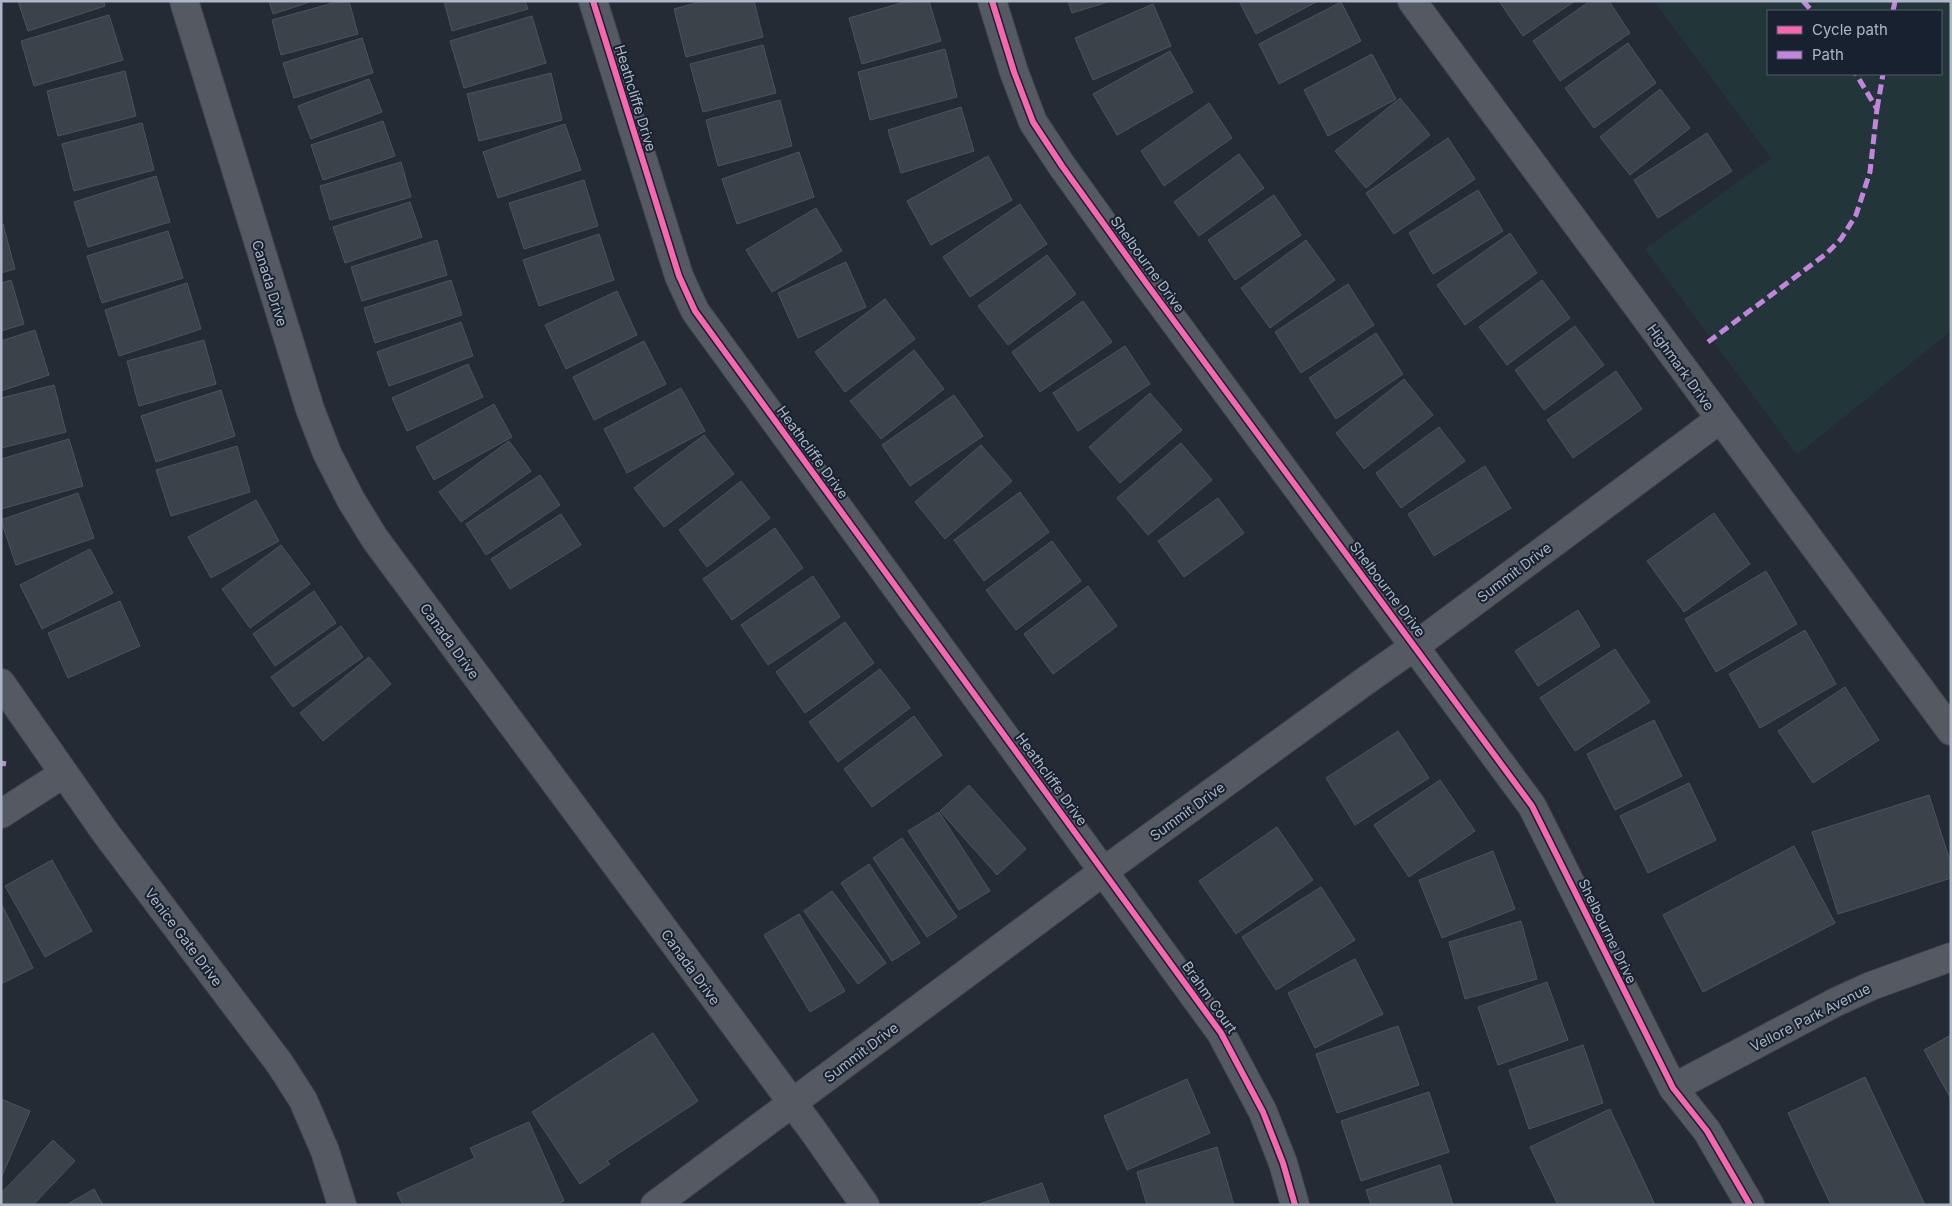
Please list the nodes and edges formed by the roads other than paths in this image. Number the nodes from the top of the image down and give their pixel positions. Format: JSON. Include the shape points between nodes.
{"nodes":[{"id":1,"x":184,"y":1,"type":"edge"},
{"id":2,"x":593,"y":1,"type":"edge"},
{"id":3,"x":992,"y":1,"type":"edge"},
{"id":4,"x":1412,"y":1,"type":"edge"},
{"id":5,"x":1720,"y":419,"type":"junction"},
{"id":6,"x":1415,"y":646,"type":"junction"},
{"id":7,"x":1,"y":683,"type":"edge"},
{"id":8,"x":1951,"y":731,"type":"edge"},
{"id":9,"x":64,"y":774,"type":"junction"},
{"id":10,"x":1,"y":814,"type":"edge"},
{"id":11,"x":1104,"y":872,"type":"junction"},
{"id":12,"x":1951,"y":957,"type":"edge"},
{"id":13,"x":1673,"y":1088,"type":"junction"},
{"id":14,"x":792,"y":1104,"type":"junction"},
{"id":15,"x":342,"y":1205,"type":"edge"},
{"id":16,"x":655,"y":1205,"type":"edge"},
{"id":17,"x":865,"y":1205,"type":"edge"},
{"id":18,"x":1296,"y":1205,"type":"edge"},
{"id":19,"x":1750,"y":1205,"type":"edge"}],
"edges":[{"from":1,"to":14,"type":"street","name":"Canada Drive","via":[[307,401],[327,453],[351,500],[375,539]]},
{"from":2,"to":11,"type":"street","name":"Heathcliffe Drive","via":[[679,276],[696,311]]},
{"from":3,"to":6,"type":"street","name":"Shelbourne Drive","via":[[1033,122],[1146,283]]},
{"from":4,"to":5,"type":"street","name":"Highmark Drive"},
{"from":5,"to":6,"type":"street","name":"Summit Drive"},
{"from":5,"to":8,"type":"street","name":"Highmark Drive"},
{"from":6,"to":11,"type":"street","name":"Summit Drive"},
{"from":6,"to":13,"type":"street","name":"Shelbourne Drive","via":[[1532,806]]},
{"from":7,"to":9,"type":"street","name":"Venice Gate Drive"},
{"from":9,"to":10,"type":"street"},
{"from":9,"to":15,"type":"street","name":"Venice Gate Drive","via":[[104,832],[280,1064],[303,1100],[325,1151]]},
{"from":11,"to":14,"type":"street","name":"Summit Drive"},
{"from":11,"to":18,"type":"street","name":"Brahm Court","via":[[1221,1033],[1263,1112]]},
{"from":12,"to":13,"type":"street","name":"Vellore Park Avenue","via":[[1836,1002]]},
{"from":13,"to":19,"type":"street","name":"Shelbourne Drive","via":[[1707,1131]]},
{"from":14,"to":16,"type":"street","name":"Summit Drive"},
{"from":14,"to":17,"type":"street","name":"Canada Drive"}]}
